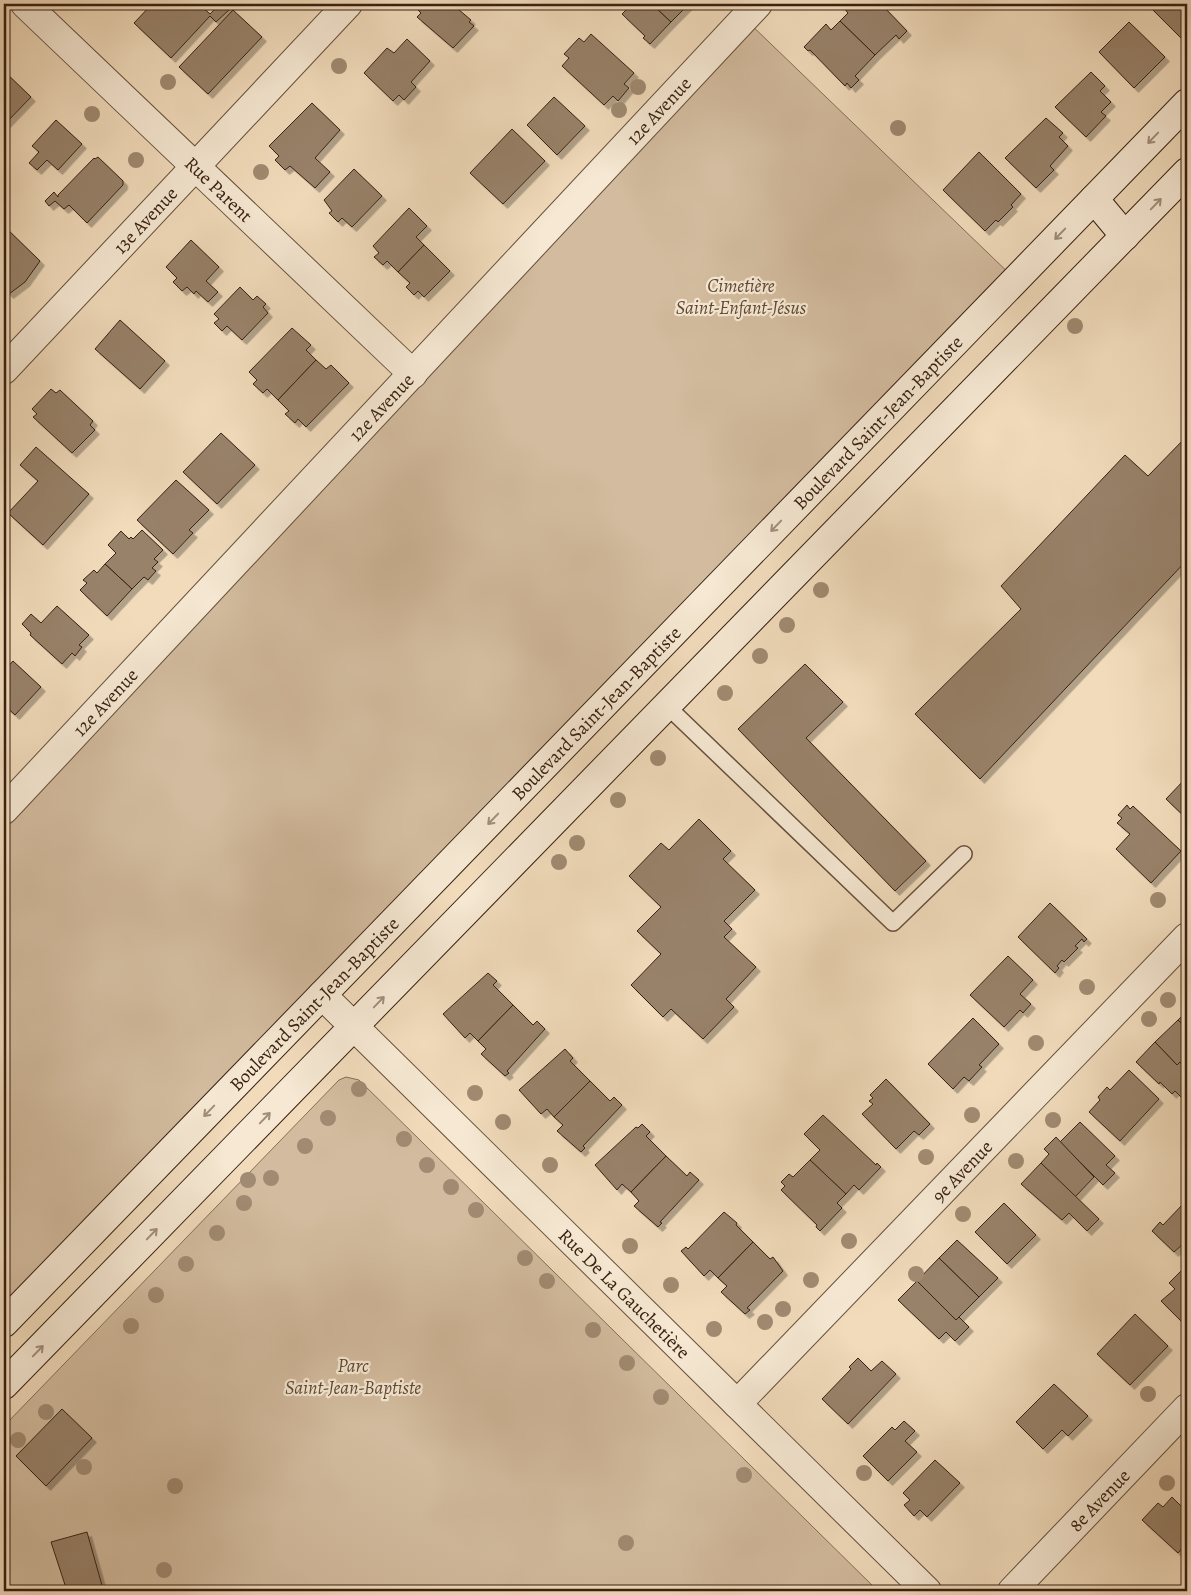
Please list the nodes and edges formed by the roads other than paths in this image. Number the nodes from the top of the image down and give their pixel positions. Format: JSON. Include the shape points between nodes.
{"nodes":[{"id":1,"x":25,"y":4,"type":"edge"},
{"id":2,"x":348,"y":4,"type":"edge"},
{"id":3,"x":758,"y":4,"type":"edge"},
{"id":4,"x":1187,"y":103,"type":"edge"},
{"id":5,"x":194,"y":165,"type":"junction"},
{"id":6,"x":1187,"y":172,"type":"edge"},
{"id":7,"x":1094,"y":199,"type":"junction"},
{"id":8,"x":1125,"y":236,"type":"junction"},
{"id":9,"x":4,"y":370,"type":"edge"},
{"id":10,"x":413,"y":374,"type":"junction"},
{"id":11,"x":667,"y":706,"type":"junction"},
{"id":12,"x":4,"y":810,"type":"edge"},
{"id":13,"x":964,"y":854,"type":"dead end"},
{"id":14,"x":1187,"y":937,"type":"edge"},
{"id":15,"x":322,"y":995,"type":"junction"},
{"id":16,"x":355,"y":1027,"type":"junction"},
{"id":17,"x":4,"y":1323,"type":"edge"},
{"id":18,"x":4,"y":1385,"type":"edge"},
{"id":19,"x":737,"y":1404,"type":"junction"},
{"id":20,"x":1187,"y":1408,"type":"edge"},
{"id":21,"x":927,"y":1591,"type":"edge"},
{"id":22,"x":1012,"y":1591,"type":"edge"}],
"edges":[{"from":1,"to":5,"type":"street","name":"Rue Parent"},
{"from":2,"to":5,"type":"street","name":"13e Avenue"},
{"from":3,"to":10,"type":"street","name":"12e Avenue"},
{"from":4,"to":7,"type":"street","name":"Boulevard Saint-Jean-Baptiste","one_way":true},
{"from":5,"to":9,"type":"street","name":"13e Avenue"},
{"from":5,"to":10,"type":"street","name":"Rue Parent"},
{"from":8,"to":6,"type":"street","one_way":true},
{"from":7,"to":8,"type":"street"},
{"from":7,"to":15,"type":"street","name":"Boulevard Saint-Jean-Baptiste","one_way":true},
{"from":8,"to":11,"type":"street"},
{"from":10,"to":12,"type":"street","name":"12e Avenue"},
{"from":11,"to":13,"type":"lane","via":[[893,923]]},
{"from":16,"to":11,"type":"street","one_way":true},
{"from":14,"to":19,"type":"street","name":"9e Avenue"},
{"from":15,"to":16,"type":"street","name":"Rue De La Gauchetière"},
{"from":15,"to":17,"type":"street","name":"Boulevard Saint-Jean-Baptiste","one_way":true},
{"from":18,"to":16,"type":"street","one_way":true},
{"from":16,"to":19,"type":"street","name":"Rue De La Gauchetière"},
{"from":19,"to":21,"type":"street","name":"Rue De La Gauchetière"},
{"from":20,"to":22,"type":"street","name":"8e Avenue"}]}
